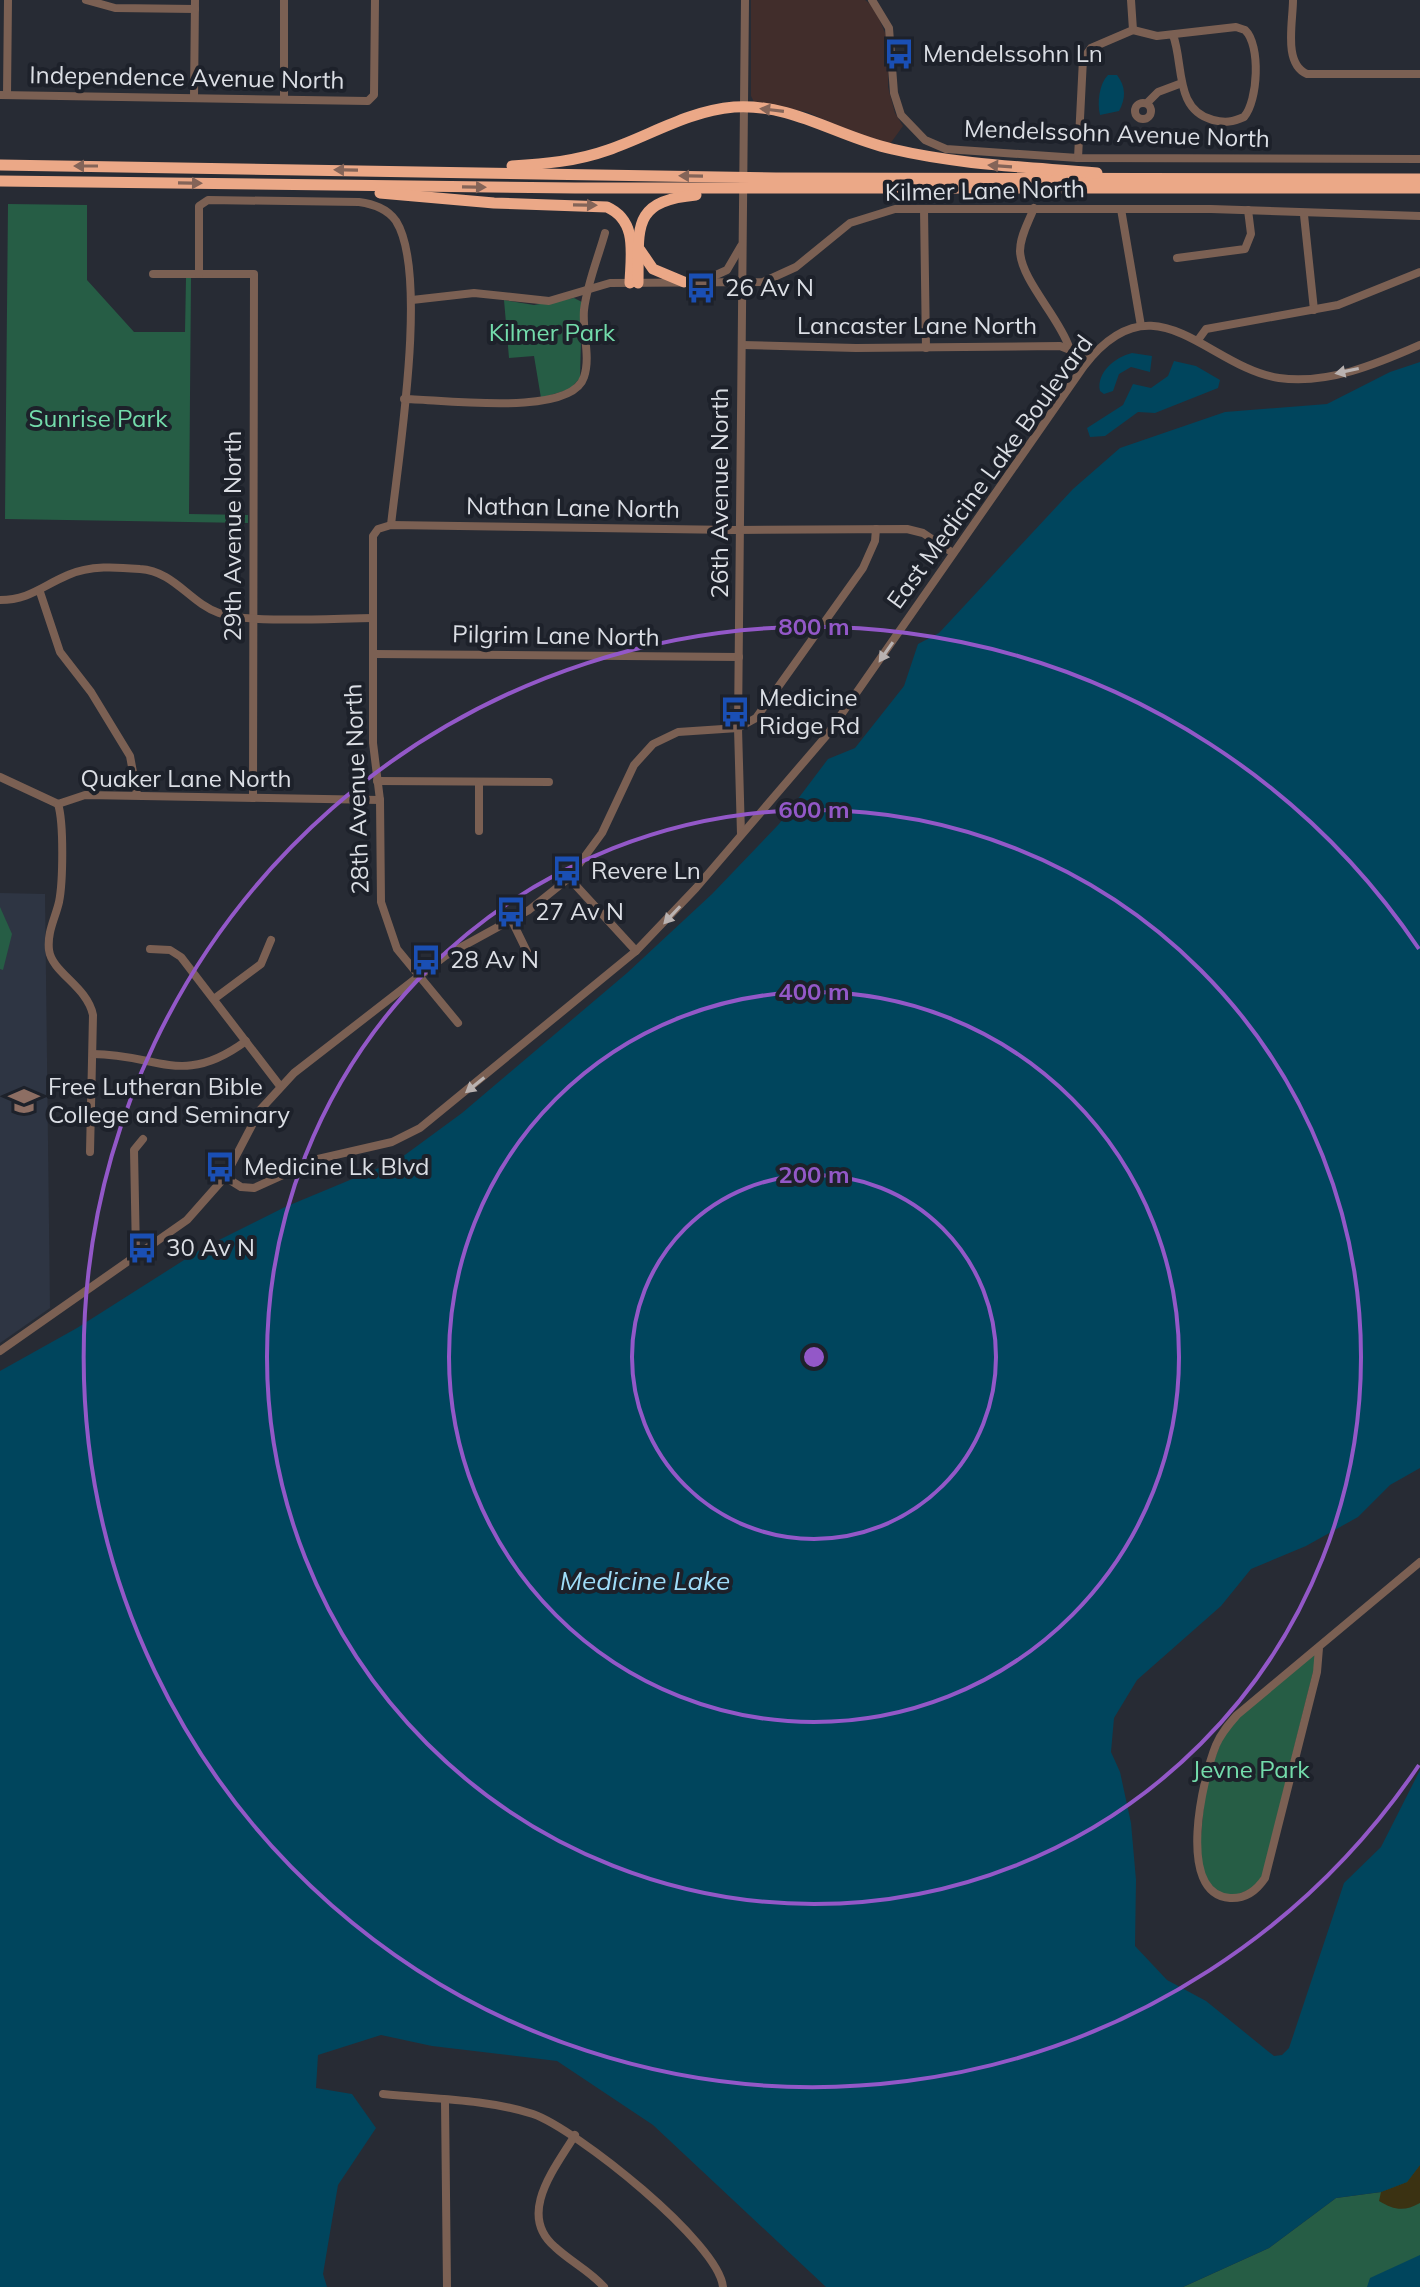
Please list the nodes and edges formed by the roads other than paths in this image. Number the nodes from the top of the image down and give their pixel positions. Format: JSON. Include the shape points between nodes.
{"nodes":[{"id":1,"x":8,"y":0,"type":"edge"},
{"id":2,"x":86,"y":0,"type":"edge"},
{"id":3,"x":284,"y":0,"type":"edge"},
{"id":4,"x":375,"y":0,"type":"edge"},
{"id":5,"x":745,"y":0,"type":"edge"},
{"id":6,"x":872,"y":0,"type":"edge"},
{"id":7,"x":1131,"y":0,"type":"edge"},
{"id":8,"x":1293,"y":0,"type":"edge"},
{"id":9,"x":195,"y":4,"type":"edge"},
{"id":10,"x":4,"y":13,"type":"edge"},
{"id":11,"x":1133,"y":30,"type":"junction"},
{"id":12,"x":1173,"y":35,"type":"junction"},
{"id":13,"x":1420,"y":74,"type":"edge"},
{"id":14,"x":1182,"y":83,"type":"junction"},
{"id":15,"x":3,"y":95,"type":"edge"},
{"id":16,"x":194,"y":98,"type":"junction"},
{"id":17,"x":284,"y":99,"type":"junction"},
{"id":18,"x":1147,"y":103,"type":"dead end"},
{"id":19,"x":744,"y":107,"type":"junction"},
{"id":20,"x":1078,"y":158,"type":"junction"},
{"id":21,"x":1420,"y":159,"type":"edge"},
{"id":22,"x":0,"y":165,"type":"edge"},
{"id":23,"x":424,"y":171,"type":"junction"},
{"id":24,"x":1420,"y":179,"type":"edge"},
{"id":25,"x":1161,"y":180,"type":"junction"},
{"id":26,"x":0,"y":181,"type":"edge"},
{"id":27,"x":340,"y":186,"type":"junction"},
{"id":28,"x":1420,"y":188,"type":"edge"},
{"id":29,"x":771,"y":189,"type":"junction"},
{"id":30,"x":1034,"y":208,"type":"junction"},
{"id":31,"x":924,"y":209,"type":"junction"},
{"id":32,"x":1121,"y":209,"type":"junction"},
{"id":33,"x":1248,"y":210,"type":"junction"},
{"id":34,"x":1304,"y":215,"type":"junction"},
{"id":35,"x":1420,"y":216,"type":"edge"},
{"id":36,"x":605,"y":233,"type":"dead end"},
{"id":37,"x":743,"y":241,"type":"junction"},
{"id":38,"x":639,"y":242,"type":"junction"},
{"id":39,"x":1177,"y":258,"type":"dead end"},
{"id":40,"x":1420,"y":272,"type":"edge"},
{"id":41,"x":153,"y":274,"type":"dead end"},
{"id":42,"x":199,"y":274,"type":"junction"},
{"id":43,"x":690,"y":282,"type":"junction"},
{"id":44,"x":634,"y":283,"type":"junction"},
{"id":45,"x":743,"y":283,"type":"junction"},
{"id":46,"x":589,"y":289,"type":"junction"},
{"id":47,"x":412,"y":300,"type":"junction"},
{"id":48,"x":1314,"y":310,"type":"junction"},
{"id":49,"x":1141,"y":326,"type":"junction"},
{"id":50,"x":1198,"y":340,"type":"junction"},
{"id":51,"x":742,"y":345,"type":"junction"},
{"id":52,"x":1420,"y":345,"type":"edge"},
{"id":53,"x":1069,"y":347,"type":"junction"},
{"id":54,"x":926,"y":348,"type":"junction"},
{"id":55,"x":1090,"y":358,"type":"junction"},
{"id":56,"x":404,"y":399,"type":"junction"},
{"id":57,"x":391,"y":525,"type":"junction"},
{"id":58,"x":378,"y":529,"type":"joint"},
{"id":59,"x":740,"y":529,"type":"junction"},
{"id":60,"x":876,"y":529,"type":"junction"},
{"id":61,"x":953,"y":553,"type":"junction"},
{"id":62,"x":40,"y":592,"type":"junction"},
{"id":63,"x":0,"y":600,"type":"edge"},
{"id":64,"x":253,"y":617,"type":"junction"},
{"id":65,"x":373,"y":618,"type":"junction"},
{"id":66,"x":373,"y":654,"type":"junction"},
{"id":67,"x":739,"y":657,"type":"junction"},
{"id":68,"x":738,"y":728,"type":"junction"},
{"id":69,"x":0,"y":777,"type":"edge"},
{"id":70,"x":377,"y":781,"type":"junction"},
{"id":71,"x":479,"y":782,"type":"junction"},
{"id":72,"x":549,"y":782,"type":"dead end"},
{"id":73,"x":137,"y":794,"type":"junction"},
{"id":74,"x":253,"y":798,"type":"junction"},
{"id":75,"x":380,"y":800,"type":"junction"},
{"id":76,"x":58,"y":804,"type":"junction"},
{"id":77,"x":479,"y":831,"type":"dead end"},
{"id":78,"x":741,"y":835,"type":"junction"},
{"id":79,"x":569,"y":878,"type":"junction"},
{"id":80,"x":512,"y":921,"type":"junction"},
{"id":81,"x":271,"y":940,"type":"dead end"},
{"id":82,"x":150,"y":949,"type":"dead end"},
{"id":83,"x":636,"y":951,"type":"junction"},
{"id":84,"x":533,"y":964,"type":"dead end"},
{"id":85,"x":418,"y":977,"type":"junction"},
{"id":86,"x":214,"y":999,"type":"junction"},
{"id":87,"x":458,"y":1023,"type":"dead end"},
{"id":88,"x":246,"y":1041,"type":"junction"},
{"id":89,"x":93,"y":1054,"type":"junction"},
{"id":90,"x":280,"y":1086,"type":"junction"},
{"id":91,"x":143,"y":1139,"type":"dead end"},
{"id":92,"x":90,"y":1152,"type":"dead end"},
{"id":93,"x":225,"y":1177,"type":"junction"},
{"id":94,"x":136,"y":1254,"type":"junction"},
{"id":95,"x":0,"y":1351,"type":"edge"},
{"id":96,"x":1420,"y":1562,"type":"edge"},
{"id":97,"x":1319,"y":1648,"type":"junction"},
{"id":98,"x":383,"y":2094,"type":"dead end"},
{"id":99,"x":445,"y":2101,"type":"junction"},
{"id":100,"x":575,"y":2135,"type":"junction"},
{"id":101,"x":447,"y":2287,"type":"edge"},
{"id":102,"x":604,"y":2287,"type":"edge"},
{"id":103,"x":723,"y":2287,"type":"edge"}],
"edges":[{"from":1,"to":10,"type":"street"},
{"from":2,"to":9,"type":"street","via":[[115,8]]},
{"from":3,"to":17,"type":"street"},
{"from":4,"to":17,"type":"street","name":"Independence Avenue North","via":[[372,99]]},
{"from":5,"to":19,"type":"street","name":"26th Avenue North"},
{"from":6,"to":20,"type":"street","name":"Mendelssohn Avenue North","via":[[892,41],[897,104],[925,140],[957,150]]},
{"from":7,"to":11,"type":"street"},
{"from":8,"to":13,"type":"street","via":[[1292,61],[1298,71]]},
{"from":9,"to":16,"type":"street"},
{"from":10,"to":15,"type":"street"},
{"from":11,"to":12,"type":"street","via":[[1148,36]]},
{"from":11,"to":20,"type":"street","via":[[1091,48],[1083,59]]},
{"from":12,"to":14,"type":"street"},
{"from":12,"to":14,"type":"street","via":[[1236,27],[1250,33],[1254,44],[1252,102],[1236,121],[1199,114]]},
{"from":14,"to":18,"type":"street","via":[[1166,87]]},
{"from":15,"to":16,"type":"street","name":"Independence Avenue North"},
{"from":16,"to":17,"type":"street","name":"Independence Avenue North"},
{"from":19,"to":23,"type":"highway","via":[[689,115],[610,150],[575,159]]},
{"from":25,"to":19,"type":"highway","one_way":true,"via":[[945,161],[886,148],[794,114]]},
{"from":19,"to":37,"type":"street","name":"26th Avenue North"},
{"from":20,"to":21,"type":"street","name":"Mendelssohn Avenue North"},
{"from":23,"to":22,"type":"highway","one_way":true},
{"from":25,"to":23,"type":"highway","one_way":true},
{"from":24,"to":25,"type":"highway"},
{"from":26,"to":27,"type":"highway","one_way":true},
{"from":27,"to":29,"type":"highway","one_way":true},
{"from":27,"to":44,"type":"highway","one_way":true,"via":[[494,203],[607,207],[629,230]]},
{"from":28,"to":29,"type":"highway"},
{"from":29,"to":38,"type":"highway","via":[[662,200],[643,216]]},
{"from":30,"to":31,"type":"street","name":"Kilmer Lane North"},
{"from":30,"to":32,"type":"street","name":"Kilmer Lane North"},
{"from":30,"to":53,"type":"street","via":[[1021,241],[1022,261]]},
{"from":31,"to":45,"type":"street","name":"Kilmer Lane North","via":[[866,216],[834,233],[785,274]]},
{"from":31,"to":54,"type":"street"},
{"from":32,"to":33,"type":"street","name":"Kilmer Lane North"},
{"from":32,"to":49,"type":"street"},
{"from":33,"to":34,"type":"street","name":"Kilmer Lane North"},
{"from":33,"to":39,"type":"street","via":[[1251,234],[1245,249]]},
{"from":34,"to":35,"type":"street","name":"Kilmer Lane North"},
{"from":34,"to":48,"type":"street"},
{"from":36,"to":46,"type":"street"},
{"from":37,"to":43,"type":"street","via":[[727,270]]},
{"from":37,"to":45,"type":"street","name":"26th Avenue North"},
{"from":38,"to":43,"type":"highway","via":[[653,269]]},
{"from":38,"to":44,"type":"highway"},
{"from":40,"to":48,"type":"street"},
{"from":41,"to":42,"type":"street"},
{"from":42,"to":47,"type":"street","via":[[199,206],[208,200],[359,202],[383,209],[397,222],[408,253]]},
{"from":42,"to":64,"type":"street","name":"29th Avenue North","via":[[254,274]]},
{"from":43,"to":44,"type":"street","name":"Kilmer Lane North"},
{"from":43,"to":45,"type":"street","name":"Kilmer Lane North"},
{"from":44,"to":46,"type":"street","name":"Kilmer Lane North"},
{"from":45,"to":51,"type":"street","name":"26th Avenue North"},
{"from":46,"to":47,"type":"street","name":"Kilmer Lane North","via":[[549,301],[474,293]]},
{"from":46,"to":56,"type":"street","via":[[583,324],[586,370],[573,392],[513,403]]},
{"from":47,"to":56,"type":"street"},
{"from":48,"to":50,"type":"street","via":[[1213,327]]},
{"from":49,"to":50,"type":"street"},
{"from":49,"to":55,"type":"street","name":"East Medicine Lake Boulevard","via":[[1114,336]]},
{"from":52,"to":50,"type":"street","one_way":true,"via":[[1357,370],[1280,378],[1259,373]]},
{"from":51,"to":54,"type":"street","name":"Lancaster Lane North"},
{"from":51,"to":59,"type":"street","name":"26th Avenue North"},
{"from":53,"to":54,"type":"street","name":"Lancaster Lane North"},
{"from":53,"to":55,"type":"street","name":"Lancaster Lane North"},
{"from":55,"to":61,"type":"street","name":"East Medicine Lake Boulevard"},
{"from":56,"to":57,"type":"street"},
{"from":57,"to":58,"type":"street","name":"Nathan Lane North"},
{"from":57,"to":59,"type":"street","name":"Nathan Lane North"},
{"from":58,"to":65,"type":"street","name":"28th Avenue North","via":[[373,536]]},
{"from":59,"to":60,"type":"street","name":"Nathan Lane North"},
{"from":59,"to":67,"type":"street","name":"26th Avenue North"},
{"from":60,"to":61,"type":"street","name":"Nathan Lane North","via":[[917,531]]},
{"from":60,"to":68,"type":"street","via":[[863,568],[756,718]]},
{"from":61,"to":78,"type":"street","name":"East Medicine Lake Boulevard","one_way":true,"via":[[827,735]]},
{"from":62,"to":63,"type":"street"},
{"from":62,"to":64,"type":"street","via":[[87,569],[143,569],[165,575],[213,610]]},
{"from":62,"to":73,"type":"street","via":[[60,652],[130,756]]},
{"from":64,"to":65,"type":"street"},
{"from":64,"to":74,"type":"street","name":"29th Avenue North"},
{"from":65,"to":66,"type":"street","name":"28th Avenue North"},
{"from":66,"to":67,"type":"street","name":"Pilgrim Lane North"},
{"from":66,"to":70,"type":"street","name":"28th Avenue North"},
{"from":67,"to":68,"type":"street","name":"26th Avenue North"},
{"from":68,"to":78,"type":"street","name":"26th Avenue North"},
{"from":68,"to":79,"type":"street","via":[[689,729],[653,744],[634,765],[602,833]]},
{"from":69,"to":76,"type":"street","name":"Quaker Lane North"},
{"from":70,"to":71,"type":"street"},
{"from":70,"to":75,"type":"street","name":"28th Avenue North"},
{"from":71,"to":72,"type":"street"},
{"from":71,"to":77,"type":"street"},
{"from":73,"to":74,"type":"street","name":"Quaker Lane North"},
{"from":73,"to":76,"type":"street","name":"Quaker Lane North","via":[[85,795]]},
{"from":74,"to":75,"type":"street","name":"Quaker Lane North"},
{"from":75,"to":85,"type":"street","name":"28th Avenue North","via":[[384,919]]},
{"from":76,"to":89,"type":"street","via":[[59,896],[49,950],[91,1005]]},
{"from":78,"to":83,"type":"street","name":"East Medicine Lake Boulevard","one_way":true},
{"from":79,"to":80,"type":"street"},
{"from":79,"to":83,"type":"street"},
{"from":80,"to":84,"type":"street"},
{"from":80,"to":85,"type":"street","via":[[467,941]]},
{"from":81,"to":86,"type":"street","via":[[261,964]]},
{"from":82,"to":86,"type":"street","via":[[176,952]]},
{"from":83,"to":93,"type":"street","name":"East Medicine Lake Boulevard","one_way":true,"via":[[420,1128],[392,1142],[318,1159],[254,1188]]},
{"from":85,"to":87,"type":"street","name":"28th Avenue North"},
{"from":85,"to":90,"type":"street"},
{"from":86,"to":88,"type":"street"},
{"from":88,"to":89,"type":"street","via":[[225,1056],[192,1066]]},
{"from":88,"to":90,"type":"street"},
{"from":89,"to":92,"type":"street"},
{"from":90,"to":93,"type":"street","via":[[260,1110]]},
{"from":91,"to":94,"type":"street","via":[[134,1150]]},
{"from":93,"to":94,"type":"street","via":[[187,1220]]},
{"from":94,"to":95,"type":"street"},
{"from":96,"to":97,"type":"street"},
{"from":97,"to":97,"type":"street","via":[[1237,1715],[1215,1747],[1197,1857],[1203,1881],[1220,1896],[1243,1897],[1265,1878]]},
{"from":98,"to":99,"type":"street"},
{"from":99,"to":100,"type":"street","via":[[530,2113]]},
{"from":99,"to":101,"type":"street"},
{"from":100,"to":102,"type":"street","via":[[540,2195],[538,2218],[554,2247]]},
{"from":100,"to":103,"type":"street","via":[[677,2223],[714,2263]]}]}
